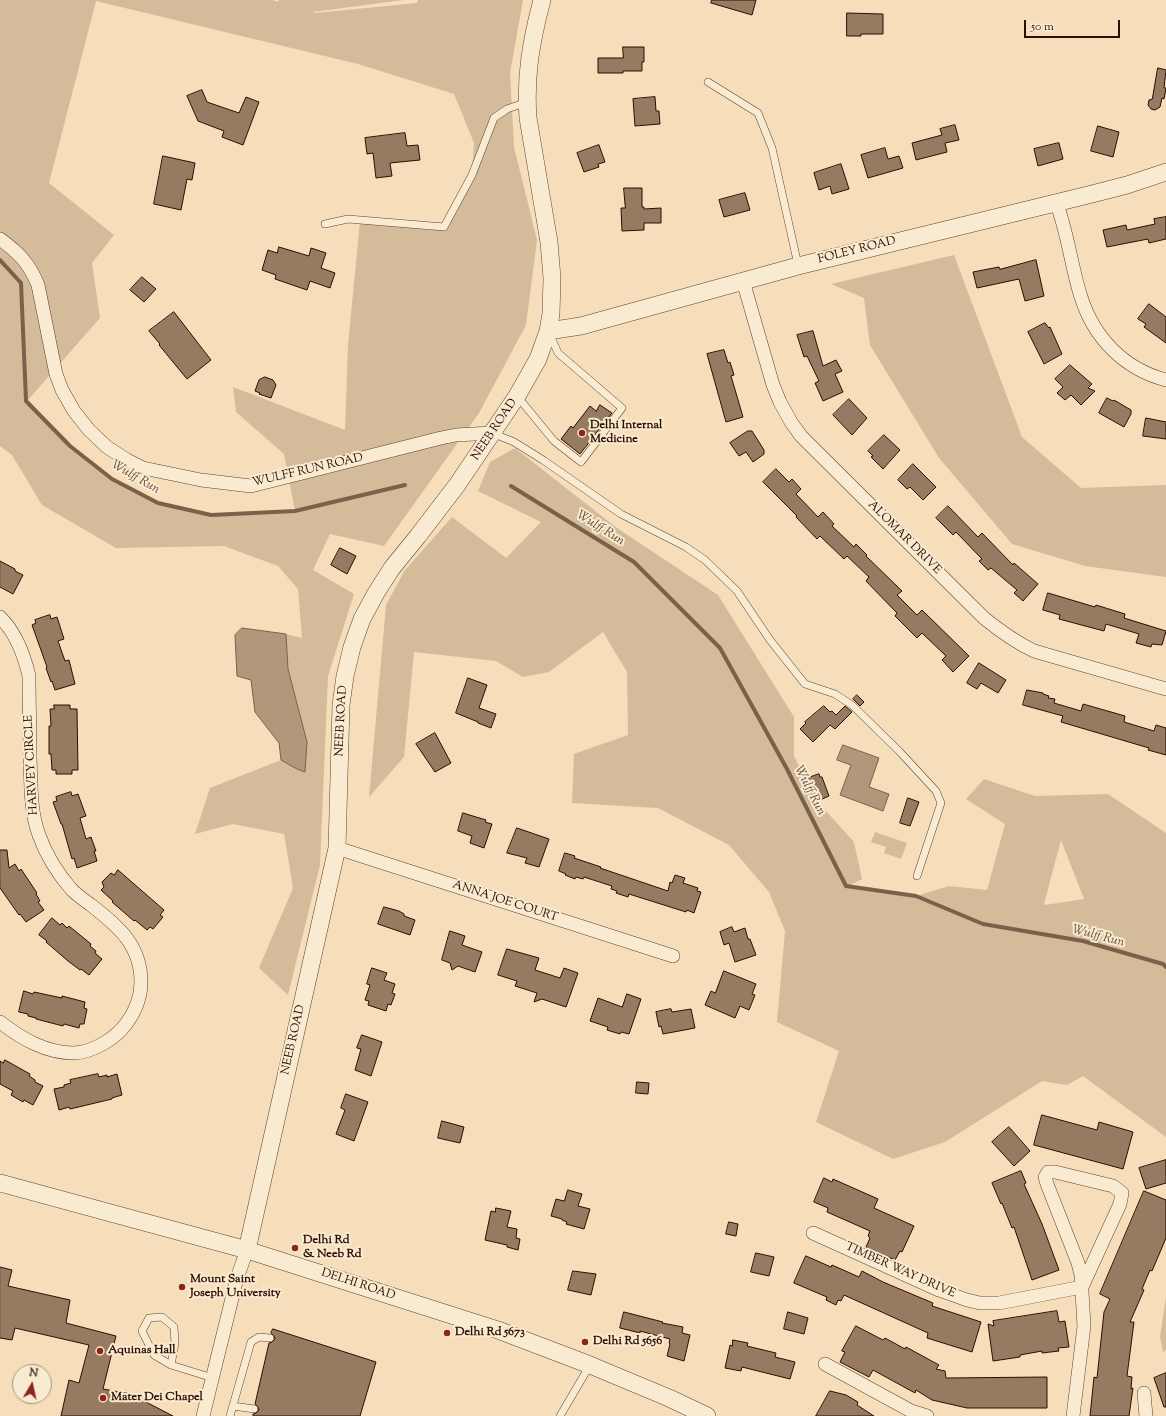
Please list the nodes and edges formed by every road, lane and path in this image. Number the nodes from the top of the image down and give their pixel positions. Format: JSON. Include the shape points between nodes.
{"nodes":[{"id":1,"x":542,"y":0,"type":"edge"},
{"id":2,"x":708,"y":82,"type":"dead end"},
{"id":3,"x":527,"y":102,"type":"junction"},
{"id":4,"x":1166,"y":172,"type":"edge"},
{"id":5,"x":1056,"y":202,"type":"junction"},
{"id":6,"x":325,"y":224,"type":"dead end"},
{"id":7,"x":0,"y":239,"type":"edge"},
{"id":8,"x":798,"y":266,"type":"junction"},
{"id":9,"x":743,"y":281,"type":"junction"},
{"id":10,"x":548,"y":331,"type":"junction"},
{"id":11,"x":1166,"y":380,"type":"edge"},
{"id":12,"x":517,"y":396,"type":"junction"},
{"id":13,"x":492,"y":433,"type":"junction"},
{"id":14,"x":0,"y":617,"type":"edge"},
{"id":15,"x":1166,"y":689,"type":"edge"},
{"id":16,"x":337,"y":848,"type":"junction"},
{"id":17,"x":917,"y":876,"type":"dead end"},
{"id":18,"x":673,"y":956,"type":"dead end"},
{"id":19,"x":0,"y":1022,"type":"edge"},
{"id":20,"x":0,"y":1183,"type":"edge"},
{"id":21,"x":813,"y":1233,"type":"dead end"},
{"id":22,"x":247,"y":1250,"type":"junction"},
{"id":23,"x":1082,"y":1287,"type":"junction"},
{"id":24,"x":270,"y":1338,"type":"dead end"},
{"id":25,"x":170,"y":1364,"type":"junction"},
{"id":26,"x":825,"y":1364,"type":"dead end"},
{"id":27,"x":590,"y":1365,"type":"junction"},
{"id":28,"x":213,"y":1378,"type":"junction"},
{"id":29,"x":1144,"y":1393,"type":"dead end"},
{"id":30,"x":233,"y":1406,"type":"junction"},
{"id":31,"x":254,"y":1409,"type":"dead end"},
{"id":32,"x":203,"y":1416,"type":"edge"},
{"id":33,"x":230,"y":1416,"type":"edge"},
{"id":34,"x":560,"y":1416,"type":"edge"},
{"id":35,"x":707,"y":1416,"type":"edge"},
{"id":36,"x":927,"y":1416,"type":"edge"},
{"id":37,"x":1073,"y":1416,"type":"edge"},
{"id":38,"x":1146,"y":1416,"type":"edge"}],
"edges":[{"from":1,"to":3,"type":"street","name":"NEEB ROAD","via":[[528,63]]},
{"from":2,"to":8,"type":"lane","via":[[758,113],[772,148]]},
{"from":3,"to":6,"type":"lane","via":[[507,109],[494,118],[472,175],[444,227],[348,220]]},
{"from":3,"to":10,"type":"street","name":"NEEB ROAD","via":[[550,256],[552,290]]},
{"from":4,"to":5,"type":"street","name":"FOLEY ROAD","via":[[1127,185]]},
{"from":5,"to":8,"type":"street","name":"FOLEY ROAD"},
{"from":5,"to":11,"type":"street","via":[[1063,219],[1080,296],[1096,331],[1122,359],[1138,370]]},
{"from":7,"to":13,"type":"street","name":"WULFF RUN ROAD","via":[[19,254],[38,285],[56,374],[74,411],[107,447],[143,468],[200,480],[251,486],[441,438]]},
{"from":8,"to":9,"type":"street","name":"FOLEY ROAD"},
{"from":9,"to":10,"type":"street","name":"FOLEY ROAD","via":[[581,326]]},
{"from":9,"to":15,"type":"street","name":"ALOMAR DRIVE","via":[[780,402],[801,436],[984,618],[1017,643],[1034,651]]},
{"from":10,"to":12,"type":"street","name":"NEEB ROAD","via":[[538,359]]},
{"from":10,"to":12,"type":"lane","via":[[558,353],[622,408],[581,462],[554,441]]},
{"from":12,"to":13,"type":"street","name":"NEEB ROAD"},
{"from":13,"to":16,"type":"street","name":"NEEB ROAD","via":[[457,485],[392,568],[376,593],[352,647],[341,706]]},
{"from":13,"to":17,"type":"lane","via":[[514,442],[621,514],[686,547],[705,560],[737,591],[770,640],[805,684],[835,694],[852,705],[900,752],[936,791],[941,803]]},
{"from":14,"to":19,"type":"street","name":"HARVEY CIRCLE","via":[[19,645],[29,676],[31,788],[34,820],[39,836],[52,863],[73,891],[125,935],[138,958],[141,980],[137,1005],[131,1018],[122,1030],[92,1049],[72,1053],[49,1049],[30,1042]]},
{"from":16,"to":18,"type":"street","name":"ANNA JOE COURT"},
{"from":16,"to":22,"type":"street","name":"NEEB ROAD"},
{"from":20,"to":22,"type":"street","name":"DELHI ROAD"},
{"from":21,"to":23,"type":"street","name":"TIMBER WAY DRIVE","via":[[939,1290],[980,1303],[999,1303]]},
{"from":22,"to":27,"type":"street","name":"DELHI ROAD","via":[[498,1330]]},
{"from":22,"to":28,"type":"street","name":"NEEB ROAD","via":[[237,1278]]},
{"from":23,"to":23,"type":"street","via":[[1120,1204],[1122,1192],[1113,1186],[1048,1172],[1045,1177],[1078,1263]]},
{"from":23,"to":37,"type":"street","via":[[1084,1326]]},
{"from":24,"to":30,"type":"lane","via":[[259,1337],[251,1342]]},
{"from":25,"to":25,"type":"lane","via":[[176,1343],[174,1327],[162,1317],[149,1318],[142,1331],[154,1355]]},
{"from":25,"to":28,"type":"lane"},
{"from":26,"to":36,"type":"street","via":[[911,1411]]},
{"from":27,"to":34,"type":"lane"},
{"from":27,"to":35,"type":"street","name":"DELHI ROAD"},
{"from":28,"to":32,"type":"street","name":"NEEB ROAD"},
{"from":29,"to":38,"type":"street"},
{"from":30,"to":31,"type":"lane"},
{"from":30,"to":33,"type":"lane"}]}
